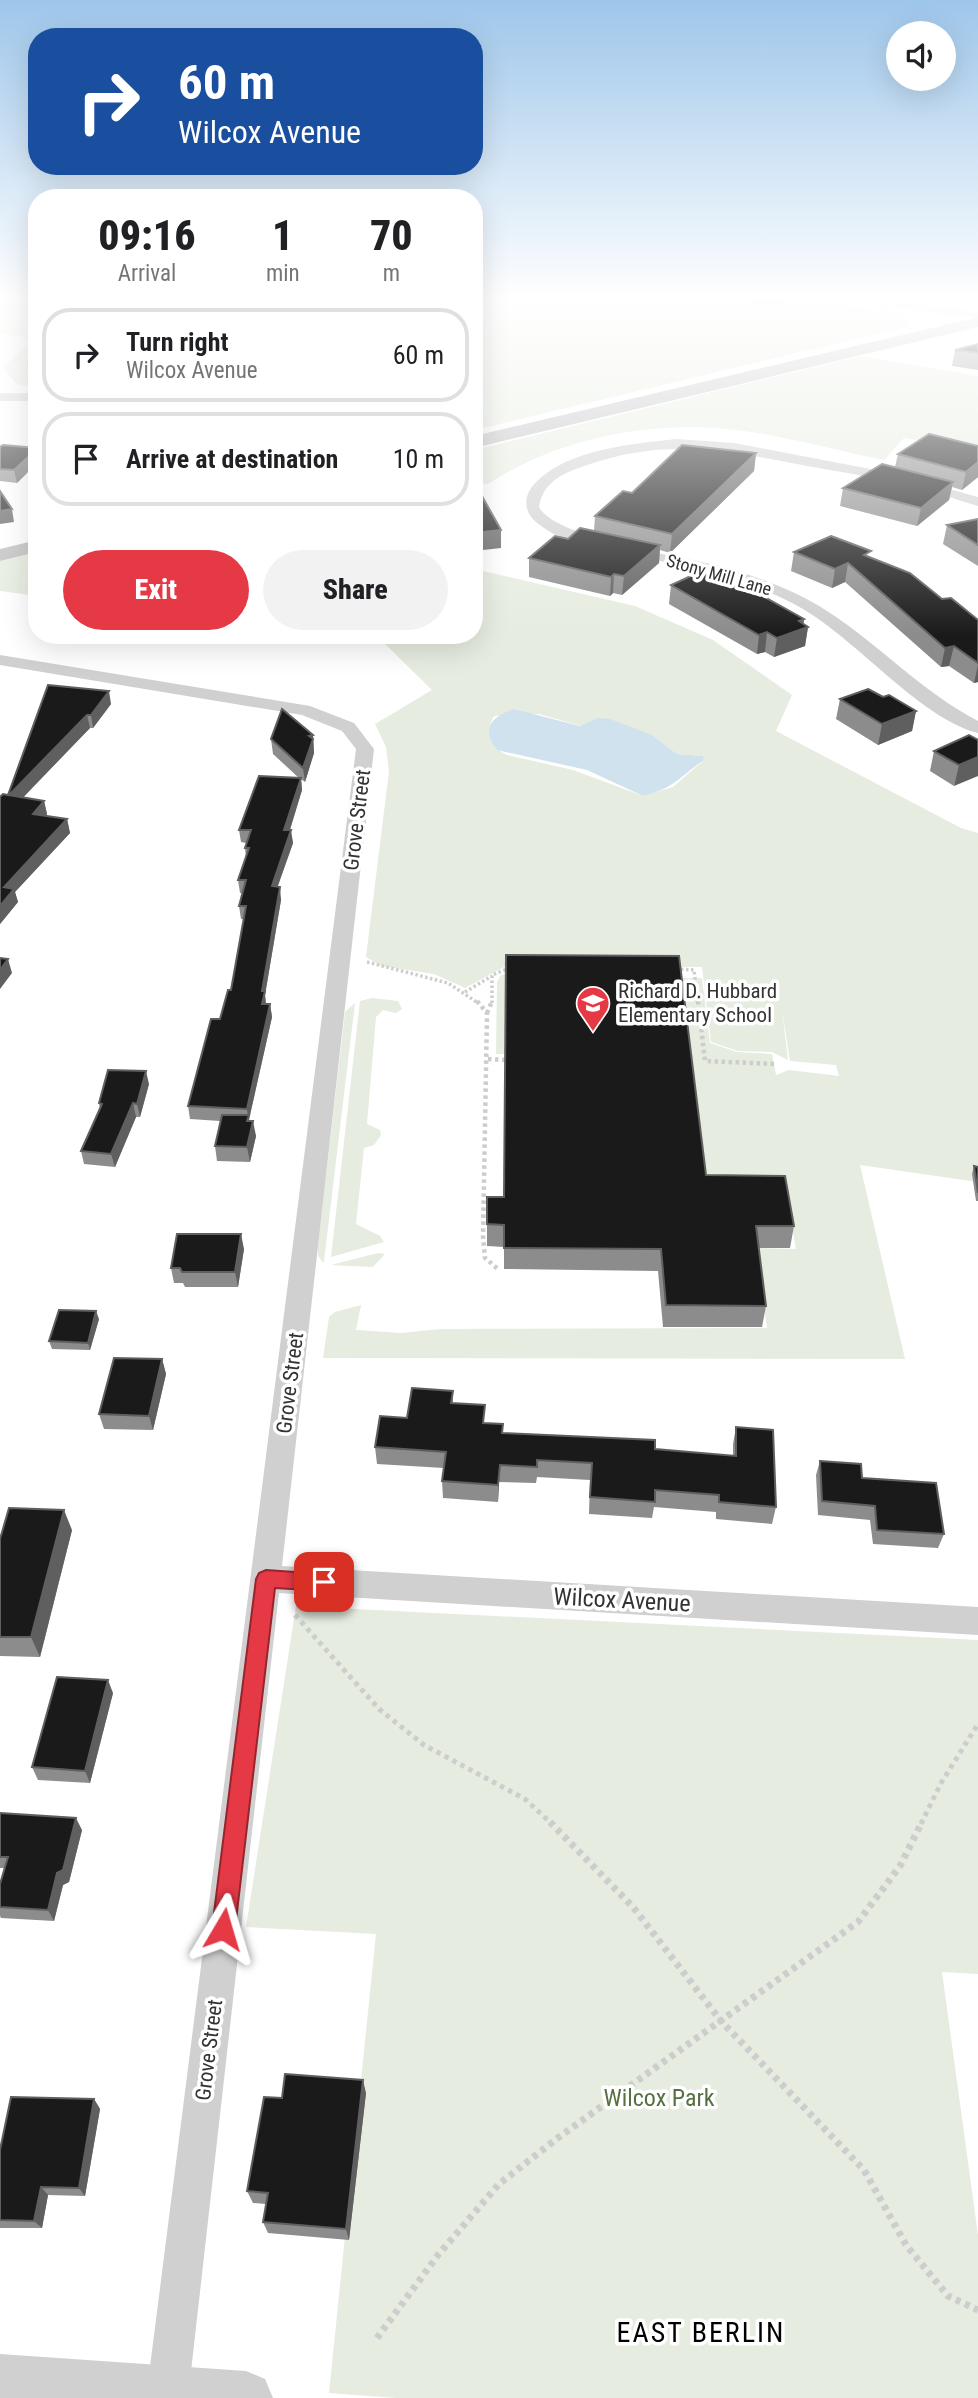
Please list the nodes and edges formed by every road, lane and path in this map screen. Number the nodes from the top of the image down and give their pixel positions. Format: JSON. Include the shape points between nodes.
{"nodes":[{"id":1,"x":600,"y":412,"type":"edge"},
{"id":2,"x":483,"y":440,"type":"edge"},
{"id":3,"x":978,"y":502,"type":"edge"},
{"id":4,"x":28,"y":548,"type":"edge"},
{"id":5,"x":0,"y":555,"type":"edge"},
{"id":6,"x":0,"y":660,"type":"edge"},
{"id":7,"x":978,"y":728,"type":"edge"},
{"id":8,"x":367,"y":962,"type":"dead end"},
{"id":9,"x":519,"y":968,"type":"edge"},
{"id":10,"x":671,"y":969,"type":"edge"},
{"id":11,"x":492,"y":975,"type":"junction"},
{"id":12,"x":465,"y":992,"type":"junction"},
{"id":13,"x":487,"y":1013,"type":"junction"},
{"id":14,"x":488,"y":1059,"type":"junction"},
{"id":15,"x":505,"y":1059,"type":"edge"},
{"id":16,"x":776,"y":1064,"type":"dead end"},
{"id":17,"x":498,"y":1269,"type":"dead end"},
{"id":18,"x":266,"y":1579,"type":"junction"},
{"id":19,"x":295,"y":1615,"type":"dead end"},
{"id":20,"x":978,"y":1621,"type":"edge"},
{"id":21,"x":978,"y":1724,"type":"edge"},
{"id":22,"x":721,"y":2021,"type":"junction"},
{"id":23,"x":978,"y":2309,"type":"edge"},
{"id":24,"x":377,"y":2338,"type":"dead end"},
{"id":25,"x":0,"y":2381,"type":"edge"},
{"id":26,"x":167,"y":2395,"type":"edge"},
{"id":27,"x":246,"y":2398,"type":"edge"}],
"edges":[{"from":1,"to":2,"type":"main road"},
{"from":3,"to":7,"type":"street","name":"Stony Mill Lane","via":[[913,481],[716,445],[675,442],[642,446],[558,470],[540,482],[532,496],[532,508],[542,520],[569,535],[753,582],[799,601],[858,639],[914,688]]},
{"from":4,"to":5,"type":"main road"},
{"from":6,"to":18,"type":"street","name":"Grove Street","via":[[304,710],[349,728],[365,749]]},
{"from":8,"to":12,"type":"path","via":[[433,976]]},
{"from":9,"to":11,"type":"path"},
{"from":10,"to":16,"type":"path","via":[[694,970],[705,1061]]},
{"from":11,"to":12,"type":"path"},
{"from":11,"to":13,"type":"path","via":[[492,1002]]},
{"from":12,"to":13,"type":"path"},
{"from":13,"to":14,"type":"path"},
{"from":14,"to":15,"type":"path"},
{"from":14,"to":17,"type":"path","via":[[483,1236],[485,1258]]},
{"from":18,"to":20,"type":"street","name":"Wilcox Avenue"},
{"from":18,"to":26,"type":"street","name":"Grove Street"},
{"from":19,"to":22,"type":"path","via":[[379,1709],[424,1745],[524,1799],[571,1841],[633,1907]]},
{"from":21,"to":22,"type":"path","via":[[941,1783],[900,1866],[858,1922]]},
{"from":22,"to":23,"type":"path","via":[[864,2170],[906,2245],[948,2296]]},
{"from":22,"to":24,"type":"path","via":[[499,2184],[438,2255]]},
{"from":25,"to":26,"type":"street"},
{"from":26,"to":27,"type":"street"}]}
